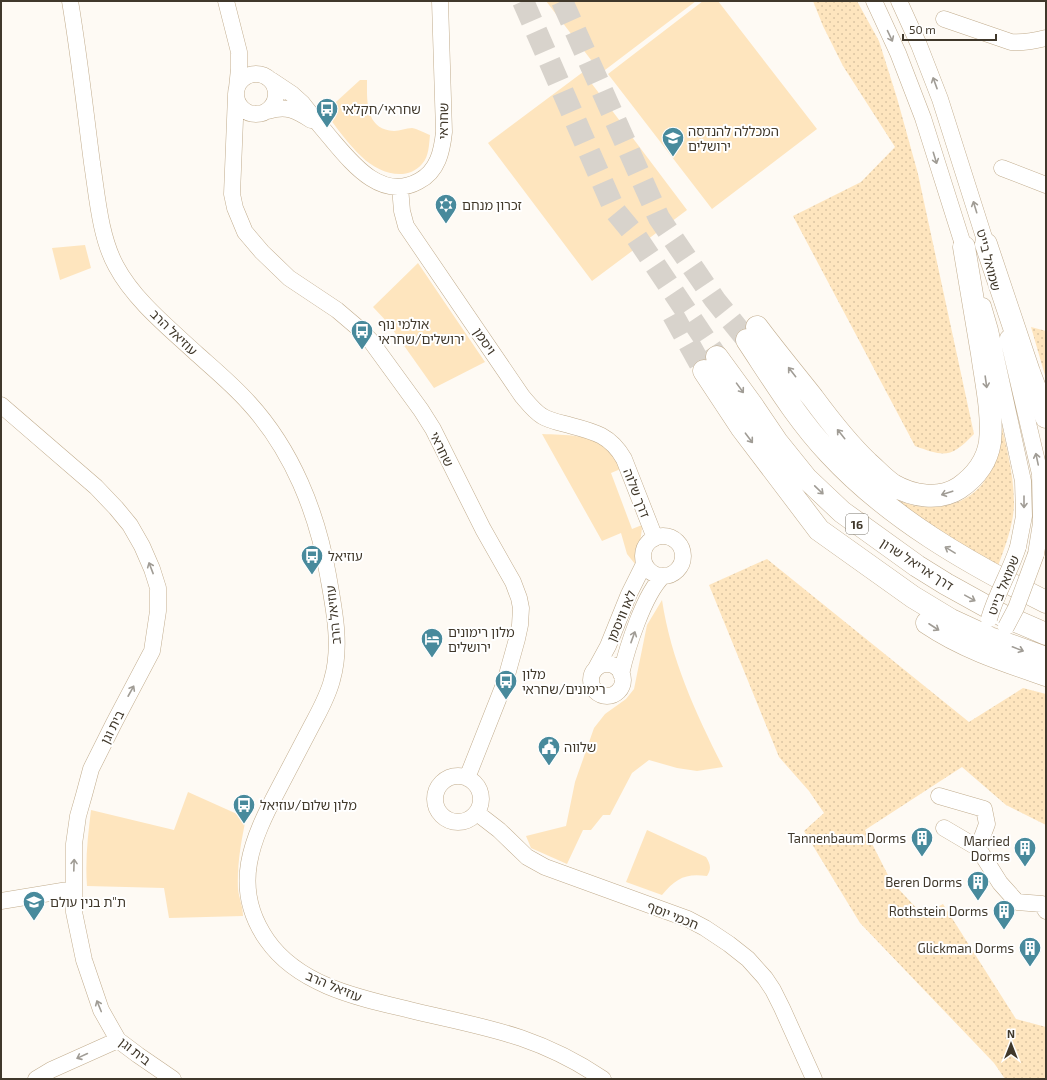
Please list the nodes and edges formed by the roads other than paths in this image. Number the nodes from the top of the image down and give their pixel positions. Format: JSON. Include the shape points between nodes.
{"nodes":[{"id":1,"x":70,"y":1,"type":"edge"},
{"id":2,"x":226,"y":1,"type":"edge"},
{"id":3,"x":440,"y":1,"type":"edge"},
{"id":4,"x":874,"y":1,"type":"edge"},
{"id":5,"x":899,"y":1,"type":"edge"},
{"id":6,"x":944,"y":19,"type":"dead end"},
{"id":7,"x":1046,"y":38,"type":"edge"},
{"id":8,"x":238,"y":46,"type":"junction"},
{"id":9,"x":268,"y":78,"type":"junction"},
{"id":10,"x":237,"y":92,"type":"junction"},
{"id":11,"x":265,"y":112,"type":"junction"},
{"id":12,"x":321,"y":126,"type":"junction"},
{"id":13,"x":1002,"y":168,"type":"dead end"},
{"id":14,"x":232,"y":174,"type":"junction"},
{"id":15,"x":1046,"y":185,"type":"edge"},
{"id":16,"x":400,"y":187,"type":"junction"},
{"id":17,"x":986,"y":244,"type":"junction"},
{"id":18,"x":964,"y":247,"type":"junction"},
{"id":19,"x":1,"y":404,"type":"edge"},
{"id":20,"x":1046,"y":417,"type":"edge"},
{"id":21,"x":618,"y":448,"type":"joint"},
{"id":22,"x":819,"y":530,"type":"junction"},
{"id":23,"x":655,"y":538,"type":"junction"},
{"id":24,"x":644,"y":564,"type":"junction"},
{"id":25,"x":663,"y":576,"type":"junction"},
{"id":26,"x":1046,"y":602,"type":"edge"},
{"id":27,"x":995,"y":628,"type":"junction"},
{"id":28,"x":1046,"y":634,"type":"edge"},
{"id":29,"x":1046,"y":658,"type":"edge"},
{"id":30,"x":596,"y":668,"type":"junction"},
{"id":31,"x":622,"y":674,"type":"junction"},
{"id":32,"x":1046,"y":675,"type":"edge"},
{"id":33,"x":467,"y":778,"type":"junction"},
{"id":34,"x":939,"y":796,"type":"dead end"},
{"id":35,"x":477,"y":813,"type":"junction"},
{"id":36,"x":944,"y":828,"type":"dead end"},
{"id":37,"x":978,"y":848,"type":"junction"},
{"id":38,"x":74,"y":889,"type":"junction"},
{"id":39,"x":1,"y":901,"type":"edge"},
{"id":40,"x":1046,"y":911,"type":"edge"},
{"id":41,"x":118,"y":1040,"type":"junction"},
{"id":42,"x":36,"y":1079,"type":"edge"},
{"id":43,"x":173,"y":1079,"type":"edge"},
{"id":44,"x":603,"y":1079,"type":"edge"},
{"id":45,"x":814,"y":1079,"type":"edge"}],
"edges":[{"from":1,"to":44,"type":"street","name":"עוזיאל הרב","via":[[101,220],[113,262],[135,293],[249,402],[270,429],[301,484],[318,531],[328,573],[337,642],[333,677],[327,697],[272,800],[250,850],[249,901],[256,920],[266,940],[279,955],[297,970],[318,982],[378,1003],[544,1046]]},
{"from":2,"to":8,"type":"street"},
{"from":3,"to":16,"type":"street","name":"שחראי","via":[[444,132],[442,147],[439,160],[422,180],[411,186]]},
{"from":4,"to":18,"type":"street","name":"שמואל בייט","one_way":true,"via":[[898,53],[923,118]]},
{"from":17,"to":5,"type":"street","name":"שמואל בייט","one_way":true,"via":[[940,99],[918,41]]},
{"from":6,"to":7,"type":"street","via":[[1011,42],[1030,42]]},
{"from":8,"to":9,"type":"street","name":"שחראי","via":[[249,64]]},
{"from":8,"to":10,"type":"street","name":"שחראי"},
{"from":9,"to":10,"type":"street","via":[[258,74],[248,76],[242,80]]},
{"from":9,"to":11,"type":"street","via":[[275,86],[276,99],[273,106]]},
{"from":9,"to":12,"type":"street","name":"שחראי","via":[[302,103]]},
{"from":10,"to":11,"type":"street","via":[[241,108],[255,114]]},
{"from":10,"to":14,"type":"street","name":"שחראי"},
{"from":11,"to":12,"type":"street","name":"שחראי","via":[[277,108],[291,109]]},
{"from":11,"to":14,"type":"street","name":"שחראי","via":[[252,120],[243,132]]},
{"from":12,"to":16,"type":"street","name":"שחראי","via":[[352,164],[364,174],[388,186]]},
{"from":13,"to":15,"type":"street"},
{"from":14,"to":33,"type":"street","name":"שחראי","via":[[235,208],[245,232],[289,278],[337,310],[370,340],[433,429],[483,529],[513,582],[521,608],[517,639],[505,682]]},
{"from":16,"to":21,"type":"street","name":"ויסמן","via":[[406,226],[525,400],[541,416],[597,433]]},
{"from":17,"to":20,"type":"highway"},
{"from":27,"to":17,"type":"street","name":"שמואל בייט","one_way":true,"bridge":true,"via":[[1016,608],[1036,554],[1041,523],[1040,474]]},
{"from":18,"to":26,"type":"highway","number":"16","via":[[985,375],[990,442],[980,468],[970,480],[957,489],[931,496],[916,494],[892,484],[851,446],[752,334],[796,412],[829,453],[865,488],[939,543],[996,577]]},
{"from":18,"to":27,"type":"street","name":"שמואל בייט","one_way":true,"bridge":true,"via":[[990,330],[1023,481],[1024,516],[1013,562],[992,609]]},
{"from":38,"to":19,"type":"street","name":"בית וגן","one_way":true,"via":[[74,844],[78,816],[91,769],[152,651],[158,611],[158,588],[142,546],[116,508],[96,487]]},
{"from":21,"to":23,"type":"street","name":"דרך שלוה"},
{"from":22,"to":27,"type":"highway","via":[[951,620]]},
{"from":22,"to":28,"type":"highway","name":"דרך אריאל שרון","number":"16","via":[[741,427],[710,364],[752,405],[806,478],[842,512],[946,584],[1002,615]]},
{"from":22,"to":32,"type":"highway","one_way":true,"via":[[843,558],[874,585],[930,624],[992,657]]},
{"from":23,"to":24,"type":"street","via":[[643,552]]},
{"from":23,"to":25,"type":"street","via":[[661,536],[673,539],[683,553],[678,570]]},
{"from":24,"to":25,"type":"street","via":[[652,573]]},
{"from":24,"to":30,"type":"street","name":"לאו וויסמן"},
{"from":31,"to":25,"type":"street","name":"לאו וויסמן","one_way":true,"via":[[645,604],[652,588]]},
{"from":27,"to":29,"type":"highway","one_way":true},
{"from":30,"to":31,"type":"street","via":[[610,665]]},
{"from":30,"to":31,"type":"street","via":[[591,682],[596,692],[601,694],[616,692],[622,684]]},
{"from":33,"to":35,"type":"street","via":[[479,789],[481,797]]},
{"from":33,"to":35,"type":"street","via":[[453,777],[440,785],[436,791],[436,806],[446,819],[456,822],[464,821]]},
{"from":34,"to":37,"type":"street","via":[[984,809],[987,824]]},
{"from":35,"to":45,"type":"street","name":"חכמי יוסף","via":[[527,857],[545,867],[688,919],[734,948],[756,967],[773,990]]},
{"from":36,"to":37,"type":"street"},
{"from":37,"to":40,"type":"street","via":[[1000,884],[1016,902],[1042,904]]},
{"from":38,"to":39,"type":"street"},
{"from":41,"to":38,"type":"street","name":"בית וגן","one_way":true,"via":[[101,1010],[84,960],[74,912]]},
{"from":41,"to":42,"type":"street","one_way":true},
{"from":41,"to":43,"type":"street","name":"בית וגן"}]}
